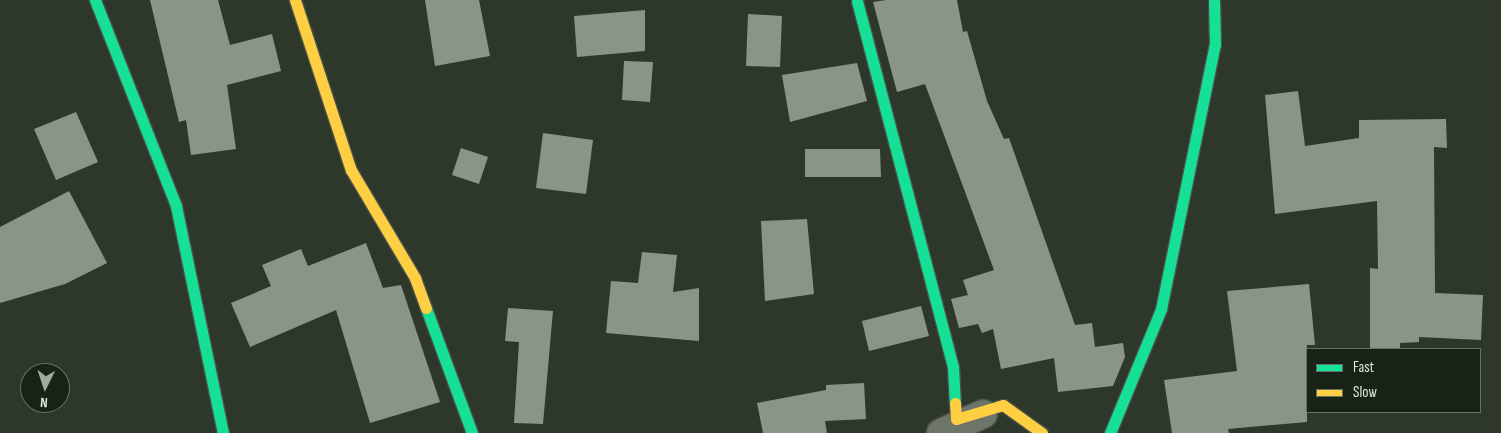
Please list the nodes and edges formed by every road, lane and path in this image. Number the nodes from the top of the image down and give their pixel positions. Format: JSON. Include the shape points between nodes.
{"nodes":[{"id":1,"x":95,"y":0,"type":"edge"},
{"id":2,"x":294,"y":0,"type":"edge"},
{"id":3,"x":1214,"y":0,"type":"edge"},
{"id":4,"x":857,"y":1,"type":"edge"},
{"id":5,"x":1003,"y":405,"type":"junction"},
{"id":6,"x":223,"y":433,"type":"edge"},
{"id":7,"x":472,"y":433,"type":"edge"},
{"id":8,"x":941,"y":433,"type":"edge"},
{"id":9,"x":1042,"y":433,"type":"edge"},
{"id":10,"x":1110,"y":433,"type":"edge"}],
"edges":[{"from":1,"to":6,"type":"street","via":[[176,206]]},
{"from":2,"to":7,"type":"street","via":[[351,170],[415,278]]},
{"from":3,"to":10,"type":"street","via":[[1215,44],[1161,309]]},
{"from":4,"to":5,"type":"street","via":[[953,367],[956,419]]},
{"from":5,"to":8,"type":"street"},
{"from":5,"to":9,"type":"street"}]}
